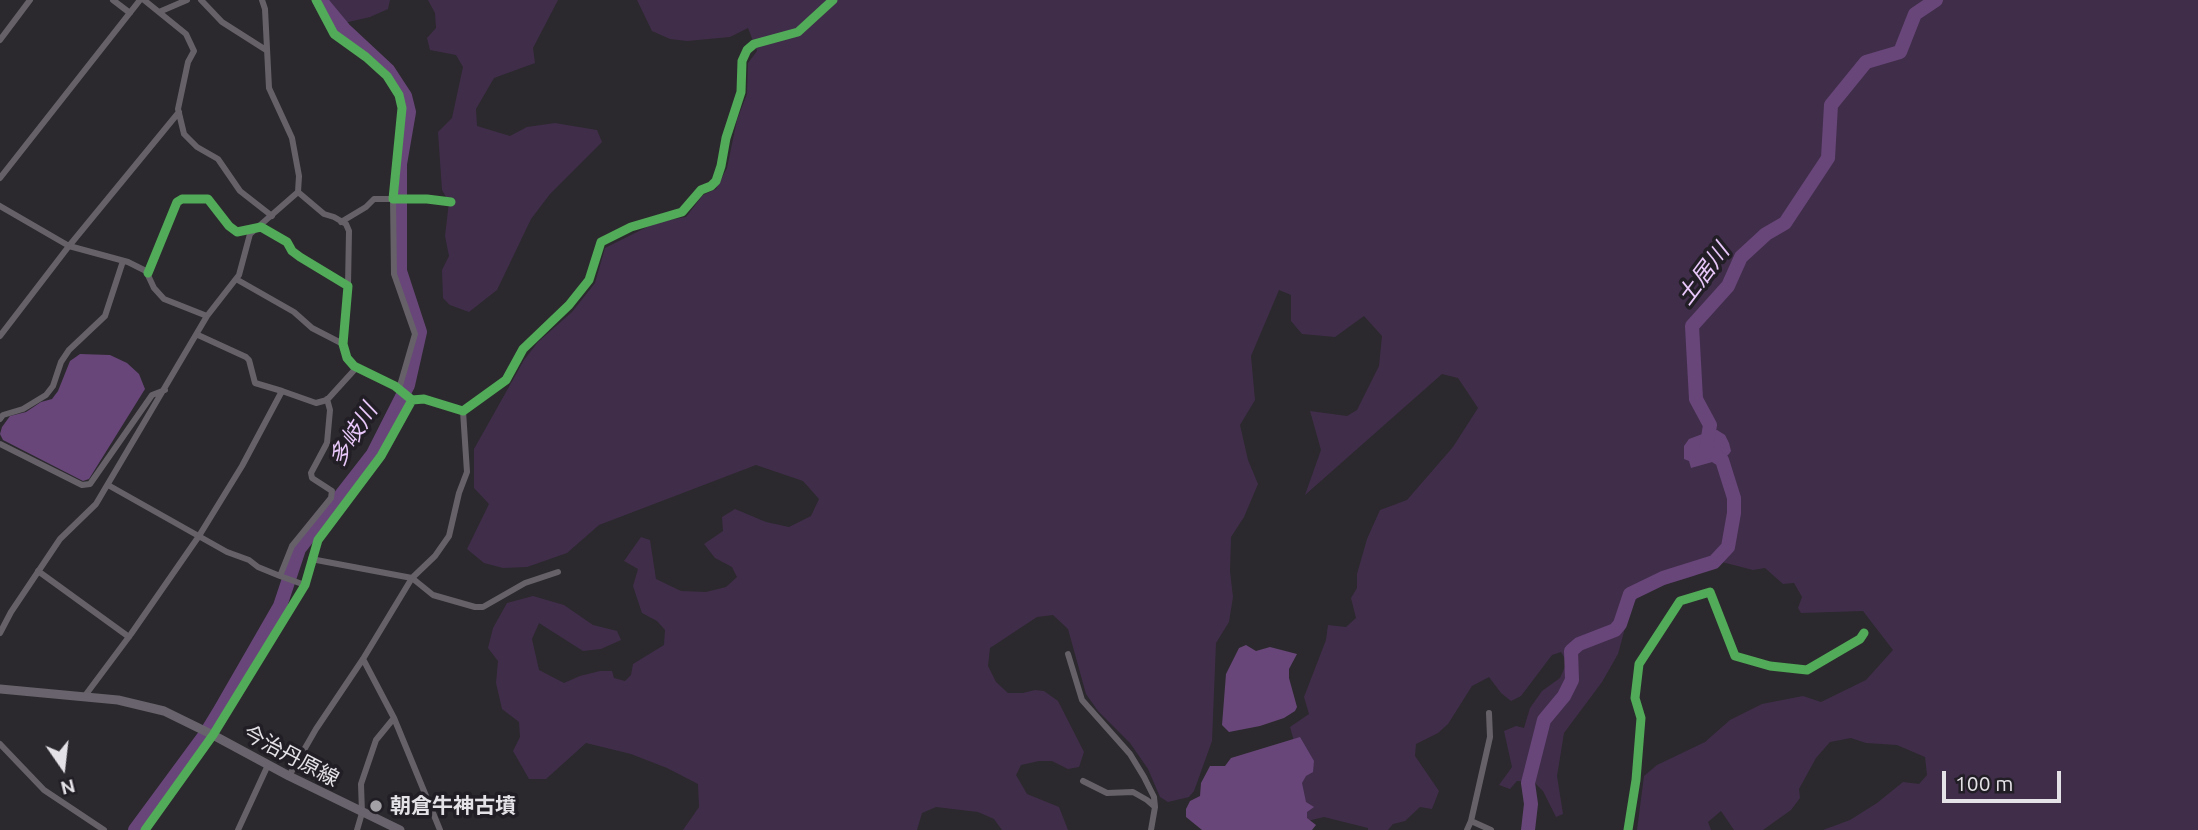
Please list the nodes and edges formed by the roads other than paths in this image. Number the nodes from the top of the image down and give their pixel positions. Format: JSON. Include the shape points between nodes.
{"nodes":[{"id":1,"x":30,"y":0,"type":"edge"},
{"id":2,"x":113,"y":0,"type":"edge"},
{"id":3,"x":142,"y":0,"type":"edge"},
{"id":4,"x":187,"y":0,"type":"edge"},
{"id":5,"x":201,"y":0,"type":"edge"},
{"id":6,"x":262,"y":0,"type":"edge"},
{"id":7,"x":316,"y":0,"type":"edge"},
{"id":8,"x":834,"y":0,"type":"edge"},
{"id":9,"x":159,"y":12,"type":"junction"},
{"id":10,"x":130,"y":13,"type":"junction"},
{"id":11,"x":0,"y":40,"type":"edge"},
{"id":12,"x":266,"y":50,"type":"junction"},
{"id":13,"x":179,"y":112,"type":"junction"},
{"id":14,"x":0,"y":178,"type":"edge"},
{"id":15,"x":299,"y":192,"type":"junction"},
{"id":16,"x":393,"y":200,"type":"junction"},
{"id":17,"x":451,"y":202,"type":"dead end"},
{"id":18,"x":0,"y":206,"type":"edge"},
{"id":19,"x":272,"y":216,"type":"junction"},
{"id":20,"x":341,"y":222,"type":"junction"},
{"id":21,"x":261,"y":227,"type":"junction"},
{"id":22,"x":69,"y":247,"type":"junction"},
{"id":23,"x":123,"y":261,"type":"junction"},
{"id":24,"x":148,"y":273,"type":"junction"},
{"id":25,"x":236,"y":279,"type":"junction"},
{"id":26,"x":348,"y":285,"type":"junction"},
{"id":27,"x":207,"y":316,"type":"junction"},
{"id":28,"x":198,"y":335,"type":"junction"},
{"id":29,"x":0,"y":336,"type":"edge"},
{"id":30,"x":343,"y":344,"type":"junction"},
{"id":31,"x":357,"y":367,"type":"junction"},
{"id":32,"x":399,"y":389,"type":"junction"},
{"id":33,"x":165,"y":390,"type":"junction"},
{"id":34,"x":282,"y":391,"type":"junction"},
{"id":35,"x":410,"y":398,"type":"junction"},
{"id":36,"x":327,"y":399,"type":"junction"},
{"id":37,"x":463,"y":411,"type":"junction"},
{"id":38,"x":0,"y":419,"type":"edge"},
{"id":39,"x":0,"y":444,"type":"edge"},
{"id":40,"x":108,"y":485,"type":"junction"},
{"id":41,"x":199,"y":536,"type":"junction"},
{"id":42,"x":311,"y":559,"type":"junction"},
{"id":43,"x":38,"y":571,"type":"junction"},
{"id":44,"x":558,"y":572,"type":"dead end"},
{"id":45,"x":280,"y":576,"type":"junction"},
{"id":46,"x":412,"y":578,"type":"junction"},
{"id":47,"x":305,"y":586,"type":"junction"},
{"id":48,"x":0,"y":633,"type":"edge"},
{"id":49,"x":1864,"y":633,"type":"dead end"},
{"id":50,"x":129,"y":637,"type":"junction"},
{"id":51,"x":1068,"y":654,"type":"dead end"},
{"id":52,"x":363,"y":659,"type":"junction"},
{"id":53,"x":0,"y":689,"type":"edge"},
{"id":54,"x":84,"y":697,"type":"junction"},
{"id":55,"x":1489,"y":713,"type":"dead end"},
{"id":56,"x":394,"y":718,"type":"junction"},
{"id":57,"x":213,"y":734,"type":"junction"},
{"id":58,"x":0,"y":744,"type":"edge"},
{"id":59,"x":268,"y":765,"type":"junction"},
{"id":60,"x":289,"y":776,"type":"junction"},
{"id":61,"x":1083,"y":781,"type":"dead end"},
{"id":62,"x":1155,"y":807,"type":"junction"},
{"id":63,"x":362,"y":813,"type":"junction"},
{"id":64,"x":1471,"y":821,"type":"junction"},
{"id":65,"x":104,"y":830,"type":"edge"},
{"id":66,"x":145,"y":830,"type":"edge"},
{"id":67,"x":238,"y":830,"type":"edge"},
{"id":68,"x":357,"y":830,"type":"edge"},
{"id":69,"x":400,"y":830,"type":"edge"},
{"id":70,"x":440,"y":830,"type":"edge"},
{"id":71,"x":1151,"y":830,"type":"edge"},
{"id":72,"x":1467,"y":830,"type":"edge"},
{"id":73,"x":1491,"y":830,"type":"edge"},
{"id":74,"x":1628,"y":830,"type":"edge"}],
"edges":[{"from":1,"to":11,"type":"street"},
{"from":2,"to":10,"type":"street"},
{"from":3,"to":9,"type":"street"},
{"from":3,"to":10,"type":"street"},
{"from":4,"to":9,"type":"street"},
{"from":5,"to":12,"type":"street","via":[[222,22]]},
{"from":6,"to":12,"type":"street"},
{"from":7,"to":16,"type":"street","via":[[334,34],[387,76],[399,94],[402,107]]},
{"from":8,"to":37,"type":"street","via":[[798,32],[747,50],[741,92],[716,181],[682,212],[631,227],[601,242],[589,280],[569,305],[523,349],[506,380]]},
{"from":9,"to":13,"type":"street","via":[[186,34],[194,51],[184,76]]},
{"from":10,"to":14,"type":"street"},
{"from":12,"to":15,"type":"street","via":[[269,88],[292,138]]},
{"from":13,"to":19,"type":"street","via":[[184,134],[218,159],[240,191]]},
{"from":13,"to":22,"type":"street"},
{"from":15,"to":19,"type":"street"},
{"from":15,"to":20,"type":"street"},
{"from":16,"to":17,"type":"street"},
{"from":16,"to":20,"type":"street","via":[[374,199]]},
{"from":16,"to":32,"type":"street","via":[[394,274],[415,334]]},
{"from":18,"to":22,"type":"street"},
{"from":19,"to":21,"type":"street"},
{"from":20,"to":26,"type":"street","via":[[349,231]]},
{"from":21,"to":24,"type":"street","via":[[237,232],[208,199],[182,199],[171,214]]},
{"from":21,"to":25,"type":"street","via":[[250,234]]},
{"from":21,"to":26,"type":"street"},
{"from":22,"to":23,"type":"street"},
{"from":22,"to":29,"type":"street"},
{"from":23,"to":24,"type":"street"},
{"from":23,"to":38,"type":"street","via":[[105,316],[69,350],[46,396]]},
{"from":24,"to":27,"type":"street","via":[[164,299]]},
{"from":25,"to":27,"type":"street"},
{"from":25,"to":30,"type":"street"},
{"from":26,"to":30,"type":"street"},
{"from":27,"to":28,"type":"street"},
{"from":28,"to":33,"type":"street"},
{"from":28,"to":34,"type":"street","via":[[246,357],[255,383]]},
{"from":30,"to":31,"type":"street","via":[[347,358]]},
{"from":31,"to":32,"type":"street"},
{"from":31,"to":36,"type":"street"},
{"from":32,"to":35,"type":"street"},
{"from":33,"to":39,"type":"street","via":[[152,395],[90,484],[82,485]]},
{"from":33,"to":40,"type":"street"},
{"from":34,"to":36,"type":"street","via":[[316,403]]},
{"from":34,"to":41,"type":"street"},
{"from":35,"to":37,"type":"street"},
{"from":35,"to":42,"type":"street","via":[[381,456],[318,540]]},
{"from":36,"to":45,"type":"street","via":[[327,443],[311,473],[332,491],[331,498],[292,546]]},
{"from":37,"to":46,"type":"street","via":[[467,472],[449,536]]},
{"from":40,"to":41,"type":"street"},
{"from":40,"to":43,"type":"street"},
{"from":41,"to":45,"type":"street"},
{"from":41,"to":50,"type":"street"},
{"from":42,"to":46,"type":"street"},
{"from":42,"to":47,"type":"street"},
{"from":43,"to":48,"type":"street"},
{"from":43,"to":50,"type":"street"},
{"from":44,"to":46,"type":"street","via":[[525,583],[483,607],[433,595]]},
{"from":45,"to":47,"type":"street"},
{"from":46,"to":52,"type":"street"},
{"from":47,"to":57,"type":"street"},
{"from":49,"to":74,"type":"street","via":[[1807,670],[1770,666],[1735,656],[1710,592],[1680,601],[1639,664],[1635,698],[1641,718]]},
{"from":50,"to":54,"type":"street"},
{"from":51,"to":62,"type":"street","via":[[1082,700],[1130,754]]},
{"from":52,"to":56,"type":"street"},
{"from":52,"to":60,"type":"street"},
{"from":53,"to":54,"type":"main road","name":"今治丹原線"},
{"from":54,"to":57,"type":"main road","name":"今治丹原線","via":[[164,711]]},
{"from":55,"to":64,"type":"street","via":[[1490,737]]},
{"from":56,"to":63,"type":"street","via":[[376,740],[361,784]]},
{"from":56,"to":70,"type":"street"},
{"from":57,"to":59,"type":"main road","name":"今治丹原線"},
{"from":57,"to":66,"type":"street"},
{"from":58,"to":65,"type":"street","via":[[44,790]]},
{"from":59,"to":60,"type":"main road","name":"今治丹原線"},
{"from":59,"to":67,"type":"street"},
{"from":60,"to":63,"type":"main road","name":"今治丹原線"},
{"from":61,"to":62,"type":"street","via":[[1107,793],[1133,792]]},
{"from":62,"to":71,"type":"street"},
{"from":63,"to":68,"type":"street"},
{"from":63,"to":69,"type":"main road","name":"今治丹原線"},
{"from":64,"to":72,"type":"street"},
{"from":64,"to":73,"type":"street"}]}
